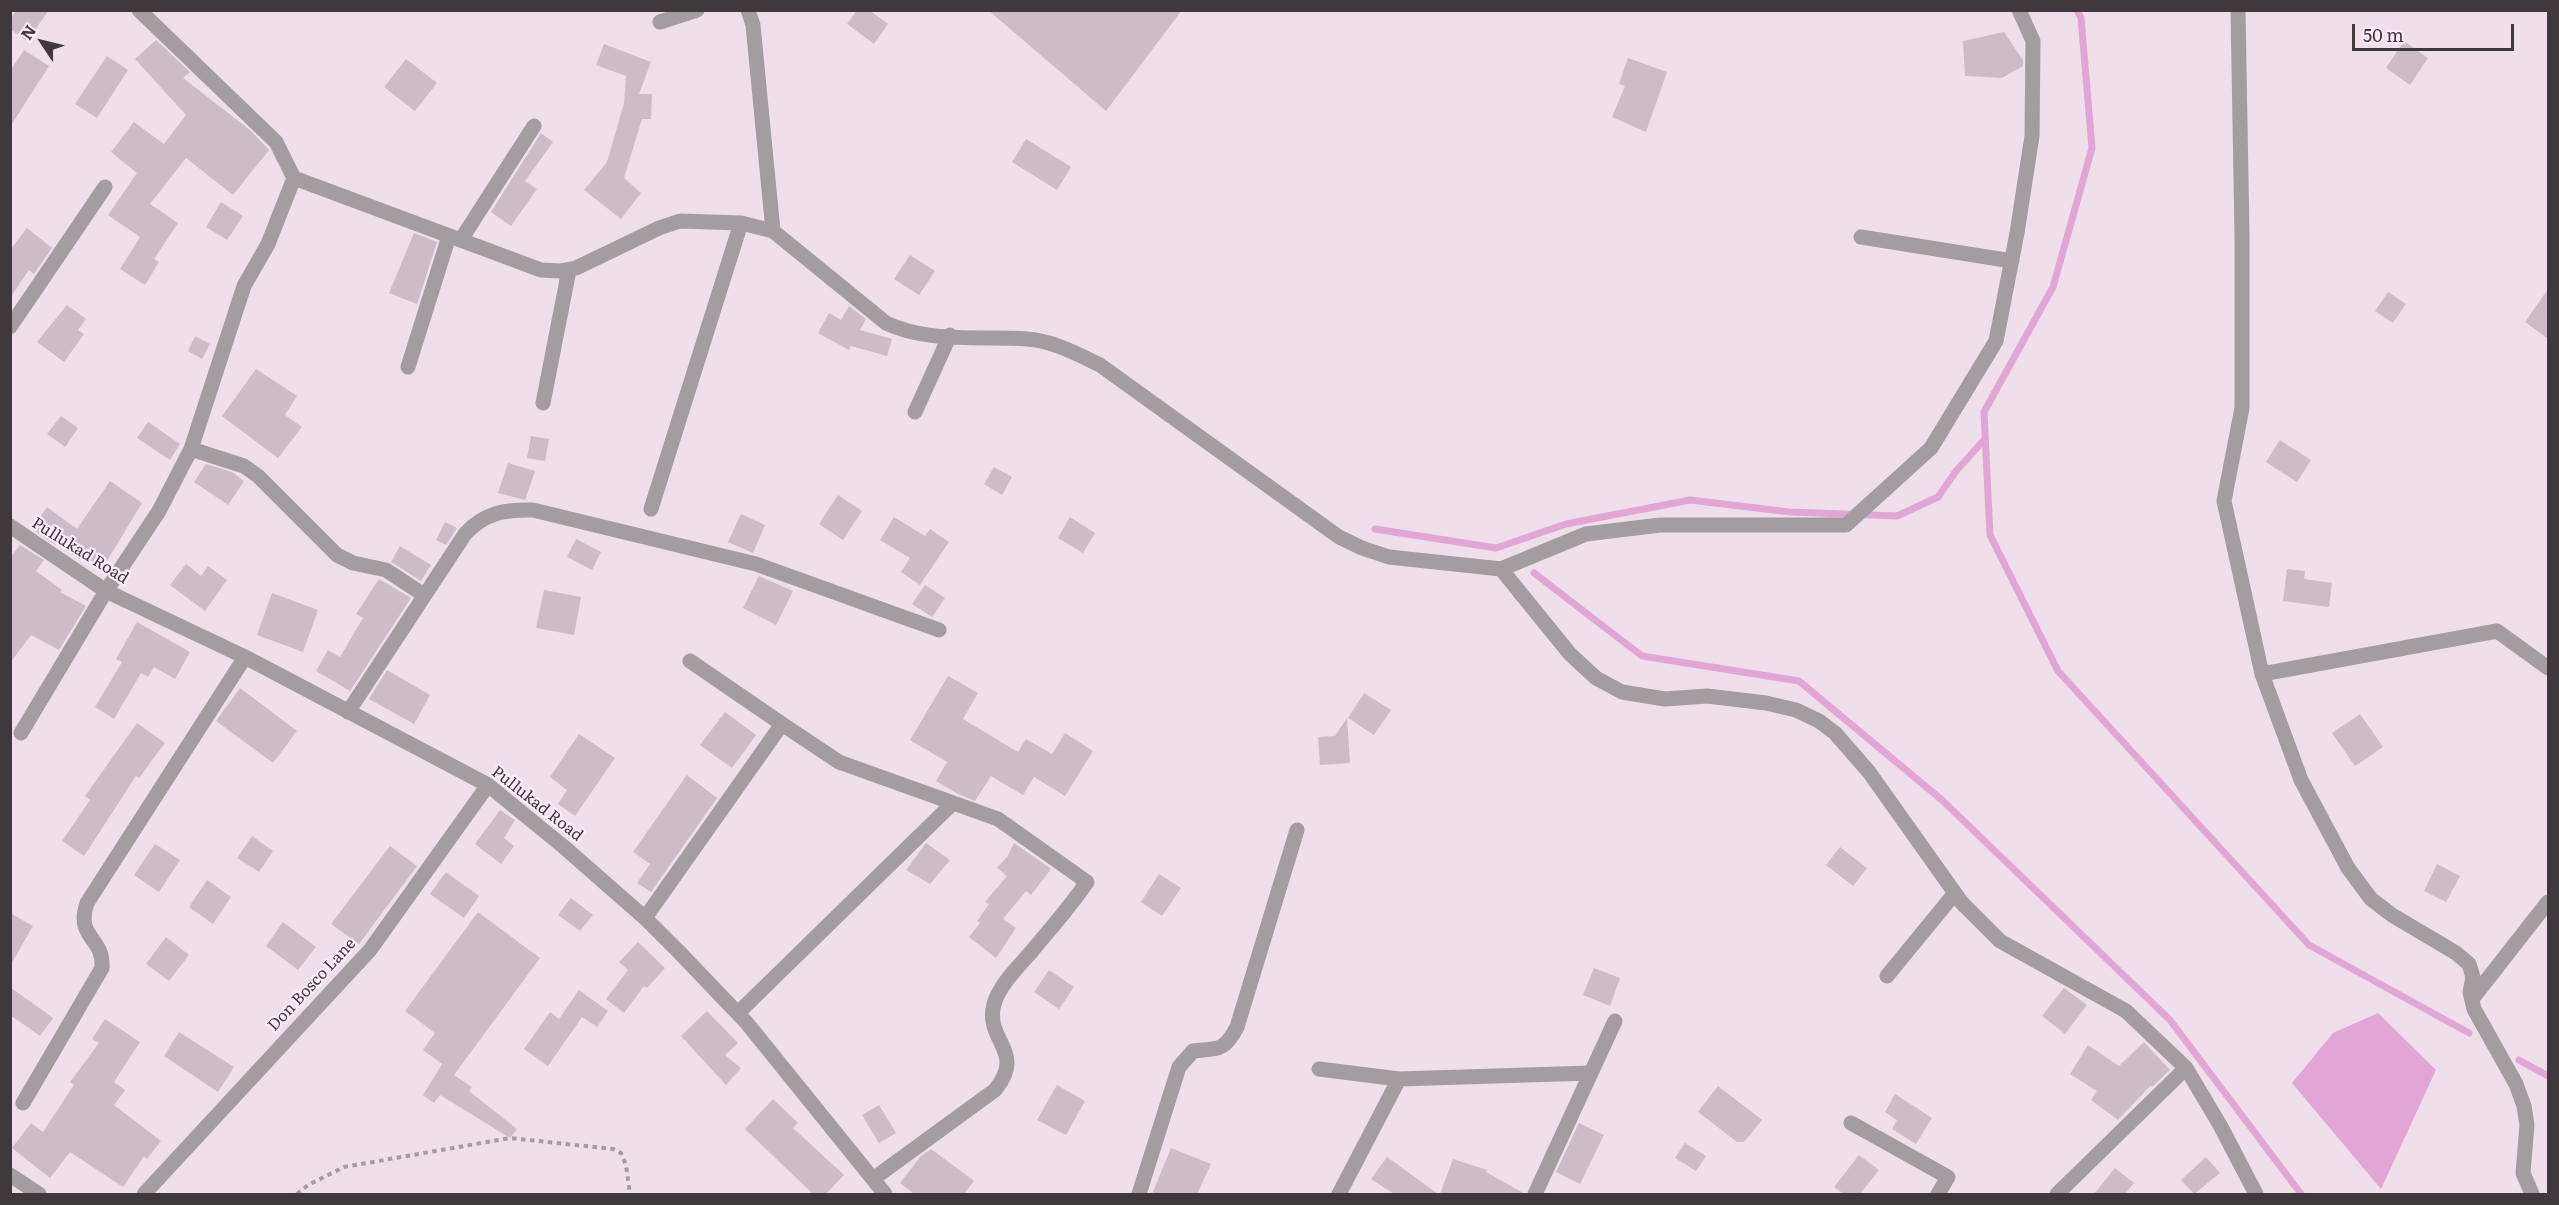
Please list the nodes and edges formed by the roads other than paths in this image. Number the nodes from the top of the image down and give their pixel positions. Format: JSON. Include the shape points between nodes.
{"nodes":[{"id":1,"x":139,"y":10,"type":"edge"},
{"id":2,"x":697,"y":10,"type":"edge"},
{"id":3,"x":748,"y":10,"type":"edge"},
{"id":4,"x":2019,"y":10,"type":"edge"},
{"id":5,"x":2238,"y":10,"type":"edge"},
{"id":6,"x":660,"y":22,"type":"dead end"},
{"id":7,"x":534,"y":126,"type":"dead end"},
{"id":8,"x":294,"y":178,"type":"junction"},
{"id":9,"x":105,"y":187,"type":"dead end"},
{"id":10,"x":741,"y":223,"type":"junction"},
{"id":11,"x":773,"y":231,"type":"junction"},
{"id":12,"x":455,"y":237,"type":"junction"},
{"id":13,"x":1861,"y":237,"type":"dead end"},
{"id":14,"x":2012,"y":261,"type":"junction"},
{"id":15,"x":569,"y":270,"type":"junction"},
{"id":16,"x":10,"y":327,"type":"edge"},
{"id":17,"x":950,"y":335,"type":"junction"},
{"id":18,"x":408,"y":367,"type":"dead end"},
{"id":19,"x":543,"y":403,"type":"dead end"},
{"id":20,"x":915,"y":412,"type":"dead end"},
{"id":21,"x":191,"y":449,"type":"junction"},
{"id":22,"x":651,"y":508,"type":"dead end"},
{"id":23,"x":12,"y":533,"type":"edge"},
{"id":24,"x":1501,"y":569,"type":"junction"},
{"id":25,"x":106,"y":591,"type":"junction"},
{"id":26,"x":424,"y":595,"type":"junction"},
{"id":27,"x":939,"y":630,"type":"dead end"},
{"id":28,"x":245,"y":657,"type":"junction"},
{"id":29,"x":690,"y":661,"type":"dead end"},
{"id":30,"x":2548,"y":668,"type":"edge"},
{"id":31,"x":2262,"y":674,"type":"junction"},
{"id":32,"x":348,"y":712,"type":"junction"},
{"id":33,"x":782,"y":724,"type":"junction"},
{"id":34,"x":21,"y":733,"type":"dead end"},
{"id":35,"x":488,"y":785,"type":"junction"},
{"id":36,"x":953,"y":803,"type":"junction"},
{"id":37,"x":1297,"y":830,"type":"dead end"},
{"id":38,"x":1955,"y":893,"type":"junction"},
{"id":39,"x":2548,"y":902,"type":"edge"},
{"id":40,"x":645,"y":918,"type":"junction"},
{"id":41,"x":1887,"y":976,"type":"dead end"},
{"id":42,"x":2472,"y":999,"type":"junction"},
{"id":43,"x":738,"y":1013,"type":"junction"},
{"id":44,"x":1615,"y":1021,"type":"dead end"},
{"id":45,"x":2186,"y":1068,"type":"junction"},
{"id":46,"x":1319,"y":1069,"type":"dead end"},
{"id":47,"x":1591,"y":1073,"type":"junction"},
{"id":48,"x":1399,"y":1079,"type":"junction"},
{"id":49,"x":23,"y":1103,"type":"dead end"},
{"id":50,"x":1851,"y":1123,"type":"dead end"},
{"id":51,"x":10,"y":1175,"type":"edge"},
{"id":52,"x":873,"y":1179,"type":"junction"},
{"id":53,"x":39,"y":1194,"type":"edge"},
{"id":54,"x":144,"y":1194,"type":"edge"},
{"id":55,"x":885,"y":1194,"type":"edge"},
{"id":56,"x":1139,"y":1194,"type":"edge"},
{"id":57,"x":1339,"y":1194,"type":"edge"},
{"id":58,"x":1535,"y":1194,"type":"edge"},
{"id":59,"x":1938,"y":1194,"type":"edge"},
{"id":60,"x":2057,"y":1194,"type":"edge"},
{"id":61,"x":2256,"y":1194,"type":"edge"},
{"id":62,"x":2532,"y":1194,"type":"edge"}],
"edges":[{"from":1,"to":8,"type":"street","via":[[276,142]]},
{"from":2,"to":6,"type":"street"},
{"from":3,"to":11,"type":"street","via":[[753,25]]},
{"from":4,"to":14,"type":"street","via":[[2033,40],[2032,136]]},
{"from":5,"to":31,"type":"street","via":[[2242,408],[2224,501]]},
{"from":7,"to":12,"type":"street"},
{"from":8,"to":12,"type":"street"},
{"from":8,"to":21,"type":"street","via":[[268,243],[244,286]]},
{"from":9,"to":16,"type":"street"},
{"from":10,"to":11,"type":"street"},
{"from":10,"to":15,"type":"street","via":[[680,221]]},
{"from":10,"to":22,"type":"street"},
{"from":11,"to":17,"type":"street","via":[[886,322],[904,331]]},
{"from":12,"to":15,"type":"street","via":[[541,270]]},
{"from":12,"to":18,"type":"street"},
{"from":13,"to":14,"type":"street"},
{"from":14,"to":24,"type":"street","via":[[1996,341],[1931,448],[1846,525],[1660,525],[1586,534]]},
{"from":15,"to":19,"type":"street"},
{"from":17,"to":20,"type":"street"},
{"from":17,"to":24,"type":"street","via":[[1028,339],[1058,345],[1100,365],[1339,537],[1362,548],[1389,556]]},
{"from":21,"to":25,"type":"street","via":[[159,511]]},
{"from":21,"to":26,"type":"street","via":[[244,466],[337,555],[386,570]]},
{"from":23,"to":25,"type":"street","name":"Pullukad Road"},
{"from":24,"to":38,"type":"street","via":[[1569,654],[1596,678],[1622,692],[1665,699],[1707,696],[1766,703],[1796,710],[1819,721],[1852,750]]},
{"from":25,"to":28,"type":"street","name":"Pullukad Road"},
{"from":25,"to":34,"type":"street"},
{"from":26,"to":27,"type":"street","via":[[478,520],[505,512],[533,510],[756,564]]},
{"from":26,"to":32,"type":"street"},
{"from":28,"to":32,"type":"street","name":"Pullukad Road"},
{"from":28,"to":49,"type":"street","via":[[87,903],[82,918],[85,930],[103,957],[102,968]]},
{"from":29,"to":33,"type":"street"},
{"from":30,"to":31,"type":"street","via":[[2497,631]]},
{"from":31,"to":42,"type":"street","via":[[2301,780],[2348,868],[2378,905],[2469,964]]},
{"from":32,"to":35,"type":"street","name":"Pullukad Road"},
{"from":33,"to":36,"type":"street","via":[[839,762]]},
{"from":33,"to":40,"type":"street"},
{"from":35,"to":40,"type":"street","name":"Pullukad Road"},
{"from":35,"to":54,"type":"street","name":"Don Bosco Lane","via":[[370,950]]},
{"from":36,"to":43,"type":"street"},
{"from":36,"to":52,"type":"street","via":[[998,819],[1087,882],[1007,980],[994,1005],[995,1029],[1009,1068],[1003,1081]]},
{"from":37,"to":56,"type":"street","via":[[1237,1027],[1229,1043],[1220,1049],[1193,1051],[1179,1067]]},
{"from":38,"to":41,"type":"street"},
{"from":38,"to":45,"type":"street","via":[[2000,941],[2126,1011]]},
{"from":39,"to":42,"type":"street"},
{"from":40,"to":43,"type":"street","name":"Pullukad Road"},
{"from":42,"to":62,"type":"street","via":[[2524,1106],[2527,1125],[2523,1173]]},
{"from":43,"to":52,"type":"street","name":"Pullukad Road"},
{"from":44,"to":47,"type":"street"},
{"from":45,"to":60,"type":"street"},
{"from":45,"to":61,"type":"street"},
{"from":46,"to":48,"type":"street"},
{"from":47,"to":48,"type":"street"},
{"from":47,"to":58,"type":"street"},
{"from":48,"to":57,"type":"street"},
{"from":50,"to":59,"type":"street","via":[[1947,1177]]},
{"from":51,"to":53,"type":"street"},
{"from":52,"to":55,"type":"street","name":"Pullukad Road"}]}
